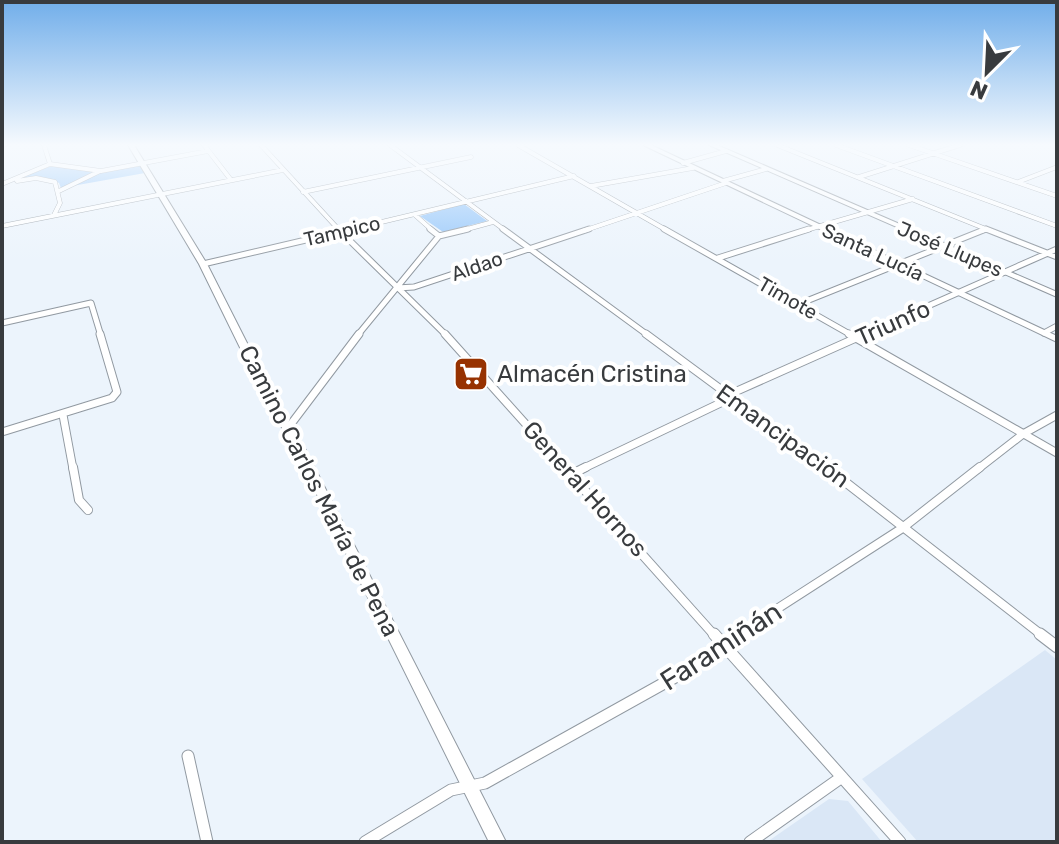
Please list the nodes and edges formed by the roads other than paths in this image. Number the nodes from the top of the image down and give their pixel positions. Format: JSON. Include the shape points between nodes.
{"nodes":[{"id":1,"x":56,"y":184,"type":"edge"},
{"id":2,"x":73,"y":184,"type":"edge"},
{"id":3,"x":155,"y":184,"type":"edge"},
{"id":4,"x":207,"y":184,"type":"edge"},
{"id":5,"x":296,"y":184,"type":"edge"},
{"id":6,"x":340,"y":184,"type":"edge"},
{"id":7,"x":444,"y":184,"type":"edge"},
{"id":8,"x":540,"y":184,"type":"edge"},
{"id":9,"x":588,"y":184,"type":"edge"},
{"id":10,"x":600,"y":184,"type":"edge"},
{"id":11,"x":717,"y":184,"type":"edge"},
{"id":12,"x":729,"y":184,"type":"edge"},
{"id":13,"x":801,"y":184,"type":"edge"},
{"id":14,"x":876,"y":184,"type":"edge"},
{"id":15,"x":946,"y":184,"type":"edge"},
{"id":16,"x":1024,"y":184,"type":"edge"},
{"id":17,"x":591,"y":186,"type":"junction"},
{"id":18,"x":59,"y":191,"type":"junction"},
{"id":19,"x":303,"y":192,"type":"junction"},
{"id":20,"x":161,"y":193,"type":"junction"},
{"id":21,"x":1057,"y":196,"type":"edge"},
{"id":22,"x":913,"y":199,"type":"junction"},
{"id":23,"x":468,"y":202,"type":"junction"},
{"id":24,"x":865,"y":212,"type":"junction"},
{"id":25,"x":636,"y":213,"type":"junction"},
{"id":26,"x":54,"y":215,"type":"junction"},
{"id":27,"x":415,"y":215,"type":"junction"},
{"id":28,"x":493,"y":222,"type":"junction"},
{"id":29,"x":2,"y":226,"type":"edge"},
{"id":30,"x":1057,"y":226,"type":"edge"},
{"id":31,"x":819,"y":227,"type":"junction"},
{"id":32,"x":986,"y":229,"type":"junction"},
{"id":33,"x":340,"y":231,"type":"junction"},
{"id":34,"x":439,"y":236,"type":"junction"},
{"id":35,"x":944,"y":246,"type":"junction"},
{"id":36,"x":529,"y":248,"type":"junction"},
{"id":37,"x":1055,"y":254,"type":"edge"},
{"id":38,"x":718,"y":258,"type":"junction"},
{"id":39,"x":203,"y":264,"type":"junction"},
{"id":40,"x":899,"y":264,"type":"junction"},
{"id":41,"x":1007,"y":273,"type":"junction"},
{"id":42,"x":394,"y":288,"type":"junction"},
{"id":43,"x":960,"y":294,"type":"junction"},
{"id":44,"x":1057,"y":295,"type":"edge"},
{"id":45,"x":799,"y":304,"type":"junction"},
{"id":46,"x":2,"y":323,"type":"edge"},
{"id":47,"x":1057,"y":326,"type":"edge"},
{"id":48,"x":1044,"y":333,"type":"junction"},
{"id":49,"x":859,"y":339,"type":"junction"},
{"id":50,"x":1057,"y":339,"type":"edge"},
{"id":51,"x":730,"y":396,"type":"junction"},
{"id":52,"x":63,"y":415,"type":"junction"},
{"id":53,"x":1057,"y":415,"type":"edge"},
{"id":54,"x":288,"y":428,"type":"junction"},
{"id":55,"x":2,"y":432,"type":"edge"},
{"id":56,"x":1023,"y":434,"type":"junction"},
{"id":57,"x":1057,"y":453,"type":"edge"},
{"id":58,"x":572,"y":474,"type":"junction"},
{"id":59,"x":88,"y":510,"type":"dead end"},
{"id":60,"x":904,"y":526,"type":"junction"},
{"id":61,"x":726,"y":647,"type":"junction"},
{"id":62,"x":1057,"y":647,"type":"edge"},
{"id":63,"x":188,"y":756,"type":"dead end"},
{"id":64,"x":842,"y":777,"type":"junction"},
{"id":65,"x":469,"y":786,"type":"junction"},
{"id":66,"x":207,"y":842,"type":"edge"},
{"id":67,"x":365,"y":842,"type":"edge"},
{"id":68,"x":498,"y":842,"type":"edge"},
{"id":69,"x":750,"y":842,"type":"edge"},
{"id":70,"x":900,"y":842,"type":"edge"}],
"edges":[{"from":1,"to":18,"type":"street"},
{"from":2,"to":18,"type":"street"},
{"from":3,"to":20,"type":"street","name":"Camino Carlos María de Pena"},
{"from":4,"to":20,"type":"street"},
{"from":5,"to":19,"type":"street","name":"General Hornos"},
{"from":6,"to":19,"type":"street"},
{"from":7,"to":23,"type":"street","name":"Emancipación"},
{"from":8,"to":23,"type":"street","name":"Tampico"},
{"from":9,"to":17,"type":"street","name":"Timote"},
{"from":10,"to":17,"type":"street"},
{"from":11,"to":25,"type":"street","name":"Aldao"},
{"from":12,"to":31,"type":"street","name":"Santa Lucía"},
{"from":13,"to":24,"type":"street","name":"José Llupes"},
{"from":14,"to":22,"type":"street"},
{"from":15,"to":30,"type":"street"},
{"from":16,"to":21,"type":"street"},
{"from":17,"to":25,"type":"street","name":"Timote"},
{"from":18,"to":26,"type":"street","via":[[60,206]]},
{"from":19,"to":33,"type":"street","name":"General Hornos"},
{"from":20,"to":26,"type":"street"},
{"from":20,"to":39,"type":"street","name":"Camino Carlos María de Pena"},
{"from":22,"to":24,"type":"street"},
{"from":22,"to":32,"type":"street"},
{"from":23,"to":27,"type":"street","name":"Tampico"},
{"from":23,"to":28,"type":"street","name":"Emancipación"},
{"from":24,"to":31,"type":"street"},
{"from":24,"to":35,"type":"street","name":"José Llupes"},
{"from":25,"to":36,"type":"street","name":"Aldao"},
{"from":25,"to":38,"type":"street","name":"Timote"},
{"from":26,"to":29,"type":"street"},
{"from":27,"to":33,"type":"street","name":"Tampico"},
{"from":27,"to":34,"type":"street"},
{"from":28,"to":34,"type":"street"},
{"from":28,"to":36,"type":"street","name":"Emancipación"},
{"from":31,"to":38,"type":"street"},
{"from":31,"to":40,"type":"street","name":"Santa Lucía"},
{"from":32,"to":35,"type":"street"},
{"from":32,"to":37,"type":"street"},
{"from":33,"to":39,"type":"street","name":"Tampico"},
{"from":33,"to":42,"type":"street","name":"General Hornos"},
{"from":34,"to":42,"type":"street"},
{"from":35,"to":40,"type":"street"},
{"from":35,"to":41,"type":"street","name":"José Llupes"},
{"from":36,"to":42,"type":"street","name":"Aldao","via":[[414,287]]},
{"from":36,"to":51,"type":"street","name":"Emancipación"},
{"from":37,"to":41,"type":"street","name":"Triunfo"},
{"from":38,"to":45,"type":"street","name":"Timote"},
{"from":39,"to":54,"type":"street","name":"Camino Carlos María de Pena"},
{"from":40,"to":43,"type":"street","name":"Santa Lucía"},
{"from":40,"to":45,"type":"street"},
{"from":41,"to":43,"type":"street","name":"Triunfo"},
{"from":41,"to":44,"type":"street","name":"José Llupes"},
{"from":42,"to":54,"type":"street"},
{"from":42,"to":58,"type":"street","name":"General Hornos","via":[[435,323]]},
{"from":43,"to":48,"type":"street","name":"Santa Lucía"},
{"from":43,"to":49,"type":"street","name":"Triunfo"},
{"from":45,"to":49,"type":"street","name":"Timote"},
{"from":46,"to":52,"type":"street","via":[[91,303],[117,392],[107,401]]},
{"from":47,"to":48,"type":"street"},
{"from":48,"to":50,"type":"street","name":"Santa Lucía"},
{"from":49,"to":51,"type":"street","name":"Triunfo"},
{"from":49,"to":56,"type":"street","name":"Timote"},
{"from":51,"to":58,"type":"street","name":"Triunfo"},
{"from":51,"to":60,"type":"street","name":"Emancipación"},
{"from":52,"to":55,"type":"street"},
{"from":52,"to":59,"type":"street","via":[[79,500]]},
{"from":53,"to":56,"type":"street","name":"Faramiñán"},
{"from":54,"to":65,"type":"street","name":"Camino Carlos María de Pena"},
{"from":56,"to":57,"type":"street","name":"Timote"},
{"from":56,"to":60,"type":"street","name":"Faramiñán"},
{"from":58,"to":61,"type":"street","name":"General Hornos"},
{"from":60,"to":61,"type":"street","name":"Faramiñán","via":[[730,639]]},
{"from":60,"to":62,"type":"street","name":"Emancipación"},
{"from":61,"to":64,"type":"street","name":"General Hornos"},
{"from":61,"to":65,"type":"street","name":"Faramiñán","via":[[485,783]]},
{"from":63,"to":66,"type":"street"},
{"from":64,"to":69,"type":"street"},
{"from":64,"to":70,"type":"street","name":"General Hornos"},
{"from":65,"to":67,"type":"street","name":"Faramiñán","via":[[451,790]]},
{"from":65,"to":68,"type":"street","name":"Camino Carlos María de Pena"}]}
